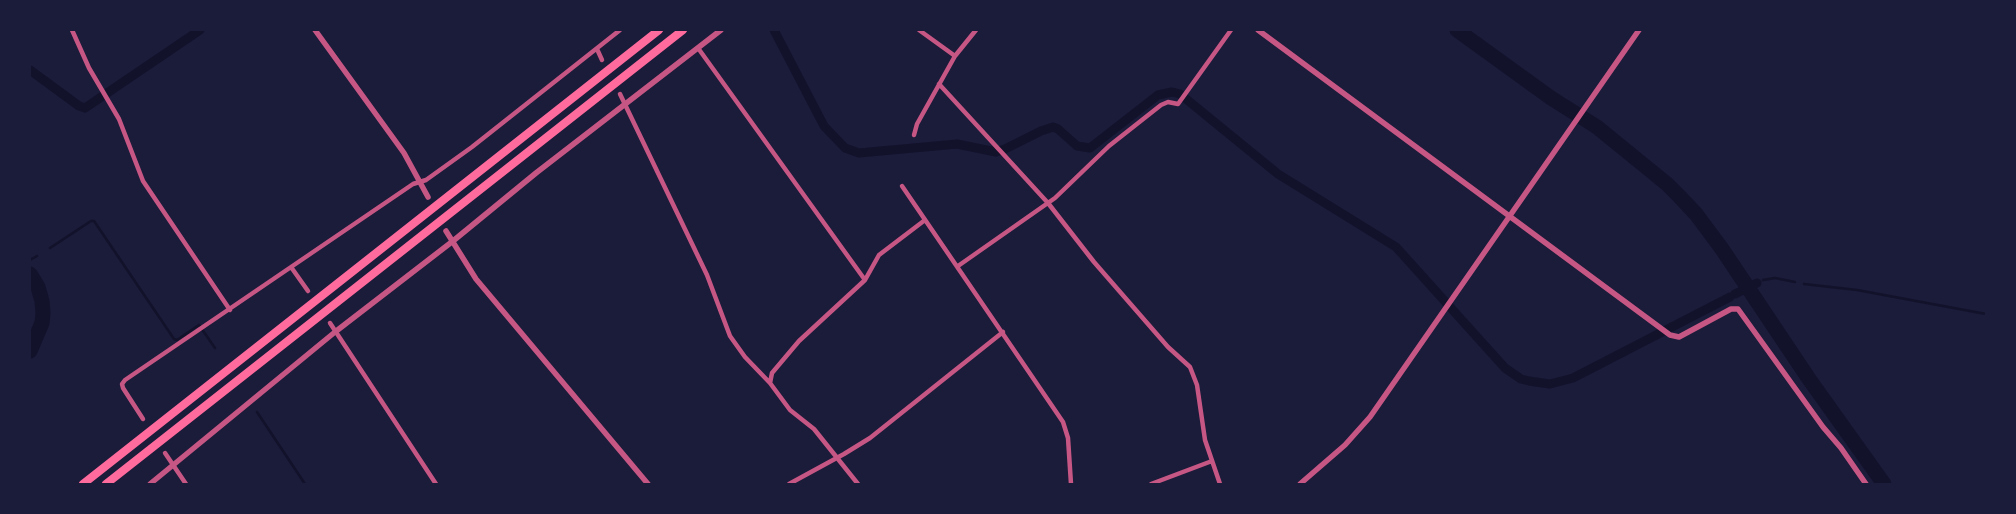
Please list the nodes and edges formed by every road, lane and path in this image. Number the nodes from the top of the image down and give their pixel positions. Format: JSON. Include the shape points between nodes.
{"nodes":[{"id":1,"x":72,"y":30,"type":"edge"},
{"id":2,"x":315,"y":30,"type":"edge"},
{"id":3,"x":620,"y":30,"type":"edge"},
{"id":4,"x":659,"y":30,"type":"edge"},
{"id":5,"x":683,"y":30,"type":"edge"},
{"id":6,"x":721,"y":30,"type":"edge"},
{"id":7,"x":919,"y":30,"type":"edge"},
{"id":8,"x":976,"y":30,"type":"edge"},
{"id":9,"x":1231,"y":30,"type":"edge"},
{"id":10,"x":1258,"y":30,"type":"edge"},
{"id":11,"x":1640,"y":30,"type":"edge"},
{"id":12,"x":698,"y":48,"type":"junction"},
{"id":13,"x":597,"y":49,"type":"junction"},
{"id":14,"x":955,"y":56,"type":"junction"},
{"id":15,"x":602,"y":60,"type":"dead end"},
{"id":16,"x":939,"y":84,"type":"junction"},
{"id":17,"x":620,"y":94,"type":"dead end"},
{"id":18,"x":625,"y":104,"type":"junction"},
{"id":19,"x":914,"y":135,"type":"dead end"},
{"id":20,"x":420,"y":182,"type":"junction"},
{"id":21,"x":902,"y":186,"type":"dead end"},
{"id":22,"x":428,"y":197,"type":"dead end"},
{"id":23,"x":1048,"y":203,"type":"junction"},
{"id":24,"x":1509,"y":216,"type":"junction"},
{"id":25,"x":926,"y":220,"type":"junction"},
{"id":26,"x":446,"y":231,"type":"dead end"},
{"id":27,"x":453,"y":241,"type":"junction"},
{"id":28,"x":958,"y":266,"type":"junction"},
{"id":29,"x":291,"y":267,"type":"junction"},
{"id":30,"x":865,"y":280,"type":"junction"},
{"id":31,"x":308,"y":291,"type":"dead end"},
{"id":32,"x":230,"y":310,"type":"junction"},
{"id":33,"x":330,"y":323,"type":"dead end"},
{"id":34,"x":335,"y":332,"type":"junction"},
{"id":35,"x":1003,"y":332,"type":"junction"},
{"id":36,"x":770,"y":383,"type":"junction"},
{"id":37,"x":143,"y":419,"type":"dead end"},
{"id":38,"x":165,"y":453,"type":"dead end"},
{"id":39,"x":837,"y":457,"type":"junction"},
{"id":40,"x":1212,"y":461,"type":"junction"},
{"id":41,"x":173,"y":466,"type":"junction"},
{"id":42,"x":1865,"y":482,"type":"edge"},
{"id":43,"x":83,"y":484,"type":"edge"},
{"id":44,"x":106,"y":484,"type":"edge"},
{"id":45,"x":150,"y":484,"type":"edge"},
{"id":46,"x":186,"y":484,"type":"edge"},
{"id":47,"x":436,"y":484,"type":"edge"},
{"id":48,"x":648,"y":484,"type":"edge"},
{"id":49,"x":789,"y":484,"type":"edge"},
{"id":50,"x":858,"y":484,"type":"edge"},
{"id":51,"x":1071,"y":484,"type":"edge"},
{"id":52,"x":1150,"y":484,"type":"edge"},
{"id":53,"x":1220,"y":484,"type":"edge"},
{"id":54,"x":1300,"y":484,"type":"edge"},
{"id":55,"x":1857,"y":484,"type":"edge"}],
"edges":[{"from":1,"to":32,"type":"street","via":[[89,68],[119,120],[143,181]]},
{"from":2,"to":20,"type":"street","via":[[404,153]]},
{"from":3,"to":13,"type":"street"},
{"from":4,"to":43,"type":"highway"},
{"from":5,"to":44,"type":"highway"},
{"from":6,"to":12,"type":"street"},
{"from":7,"to":14,"type":"street"},
{"from":8,"to":14,"type":"street"},
{"from":9,"to":23,"type":"street","via":[[1178,104],[1165,103],[1132,127]]},
{"from":10,"to":24,"type":"street"},
{"from":11,"to":24,"type":"street"},
{"from":12,"to":18,"type":"street"},
{"from":12,"to":30,"type":"street"},
{"from":13,"to":15,"type":"street"},
{"from":13,"to":20,"type":"street","via":[[472,147]]},
{"from":14,"to":16,"type":"street"},
{"from":16,"to":19,"type":"street"},
{"from":16,"to":23,"type":"street"},
{"from":17,"to":18,"type":"street"},
{"from":18,"to":27,"type":"street"},
{"from":18,"to":36,"type":"street","via":[[707,275],[730,336]]},
{"from":20,"to":22,"type":"street"},
{"from":20,"to":29,"type":"street"},
{"from":21,"to":25,"type":"street"},
{"from":23,"to":28,"type":"street"},
{"from":23,"to":40,"type":"street","via":[[1094,262],[1168,347],[1190,367],[1196,379],[1205,440]]},
{"from":24,"to":42,"type":"street","via":[[1670,335],[1679,337],[1731,309],[1738,309]]},
{"from":24,"to":54,"type":"street","via":[[1370,417],[1345,445]]},
{"from":25,"to":28,"type":"street"},
{"from":25,"to":30,"type":"street","via":[[879,255]]},
{"from":26,"to":27,"type":"street"},
{"from":27,"to":34,"type":"street"},
{"from":27,"to":48,"type":"street","via":[[476,279]]},
{"from":28,"to":35,"type":"street"},
{"from":29,"to":31,"type":"street"},
{"from":29,"to":32,"type":"street"},
{"from":30,"to":36,"type":"street","via":[[799,341],[772,373]]},
{"from":32,"to":37,"type":"street","via":[[123,382],[122,388]]},
{"from":33,"to":34,"type":"street"},
{"from":34,"to":41,"type":"street"},
{"from":34,"to":47,"type":"street"},
{"from":35,"to":39,"type":"street","via":[[870,438]]},
{"from":35,"to":51,"type":"street","via":[[1063,422],[1068,438]]},
{"from":36,"to":39,"type":"street","via":[[790,410],[810,425]]},
{"from":38,"to":41,"type":"street"},
{"from":39,"to":49,"type":"street"},
{"from":39,"to":50,"type":"street"},
{"from":40,"to":52,"type":"street"},
{"from":40,"to":53,"type":"street"},
{"from":41,"to":45,"type":"street"},
{"from":41,"to":46,"type":"street"},
{"from":42,"to":55,"type":"street"}]}
